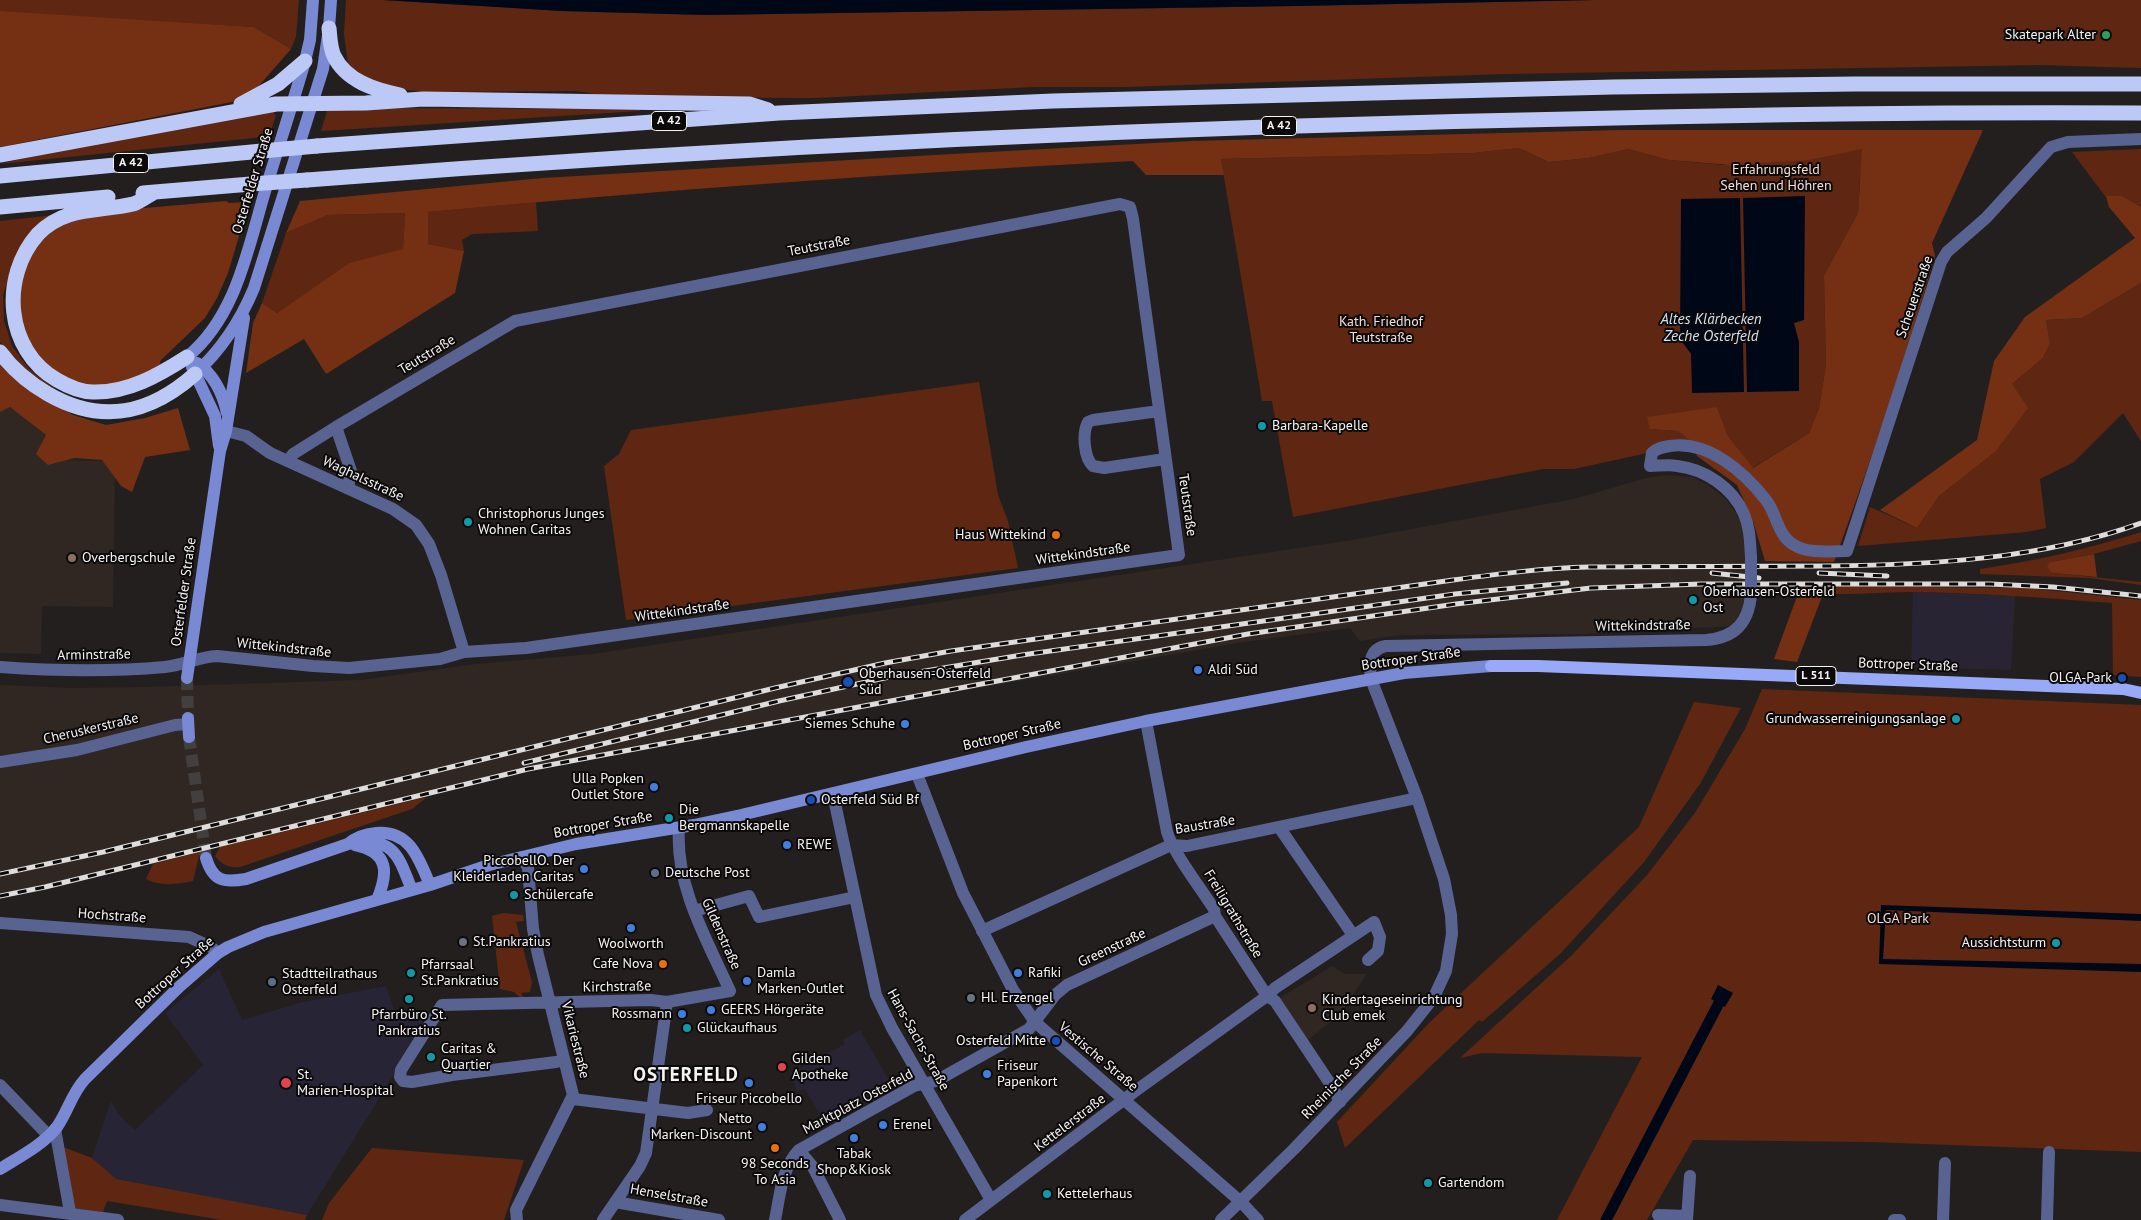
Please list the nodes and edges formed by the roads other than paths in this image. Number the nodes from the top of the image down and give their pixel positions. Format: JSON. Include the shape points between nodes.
{"nodes":[{"id":1,"x":313,"y":0,"type":"edge"},
{"id":2,"x":331,"y":0,"type":"edge"},
{"id":3,"x":329,"y":24,"type":"junction"},
{"id":4,"x":305,"y":61,"type":"junction"},
{"id":5,"x":2141,"y":84,"type":"edge"},
{"id":6,"x":423,"y":99,"type":"junction"},
{"id":7,"x":292,"y":103,"type":"junction"},
{"id":8,"x":313,"y":103,"type":"junction"},
{"id":9,"x":779,"y":113,"type":"junction"},
{"id":10,"x":2141,"y":113,"type":"edge"},
{"id":11,"x":219,"y":114,"type":"junction"},
{"id":12,"x":2141,"y":139,"type":"edge"},
{"id":13,"x":0,"y":155,"type":"edge"},
{"id":14,"x":0,"y":176,"type":"edge"},
{"id":15,"x":153,"y":192,"type":"junction"},
{"id":16,"x":0,"y":207,"type":"edge"},
{"id":17,"x":246,"y":309,"type":"junction"},
{"id":18,"x":0,"y":352,"type":"edge"},
{"id":19,"x":187,"y":357,"type":"junction"},
{"id":20,"x":198,"y":370,"type":"junction"},
{"id":21,"x":1159,"y":411,"type":"junction"},
{"id":22,"x":228,"y":416,"type":"junction"},
{"id":23,"x":336,"y":427,"type":"junction"},
{"id":24,"x":226,"y":431,"type":"junction"},
{"id":25,"x":220,"y":451,"type":"junction"},
{"id":26,"x":1165,"y":459,"type":"junction"},
{"id":27,"x":288,"y":461,"type":"junction"},
{"id":28,"x":1650,"y":466,"type":"joint"},
{"id":29,"x":348,"y":488,"type":"junction"},
{"id":30,"x":1179,"y":556,"type":"joint"},
{"id":31,"x":464,"y":652,"type":"junction"},
{"id":32,"x":189,"y":662,"type":"junction"},
{"id":33,"x":0,"y":667,"type":"edge"},
{"id":34,"x":187,"y":678,"type":"tunnel mouth"},
{"id":35,"x":1371,"y":679,"type":"junction"},
{"id":36,"x":2141,"y":693,"type":"edge"},
{"id":37,"x":1146,"y":721,"type":"junction"},
{"id":38,"x":188,"y":726,"type":"dead end"},
{"id":39,"x":0,"y":762,"type":"edge"},
{"id":40,"x":917,"y":774,"type":"junction"},
{"id":41,"x":833,"y":794,"type":"junction"},
{"id":42,"x":1417,"y":798,"type":"junction"},
{"id":43,"x":1279,"y":827,"type":"junction"},
{"id":44,"x":679,"y":828,"type":"junction"},
{"id":45,"x":348,"y":844,"type":"junction"},
{"id":46,"x":1171,"y":846,"type":"junction"},
{"id":47,"x":522,"y":857,"type":"junction"},
{"id":48,"x":206,"y":858,"type":"tunnel mouth"},
{"id":49,"x":430,"y":885,"type":"junction"},
{"id":50,"x":412,"y":890,"type":"junction"},
{"id":51,"x":854,"y":897,"type":"junction"},
{"id":52,"x":377,"y":900,"type":"junction"},
{"id":53,"x":694,"y":911,"type":"junction"},
{"id":54,"x":1215,"y":916,"type":"junction"},
{"id":55,"x":0,"y":923,"type":"edge"},
{"id":56,"x":982,"y":931,"type":"junction"},
{"id":57,"x":1353,"y":935,"type":"junction"},
{"id":58,"x":218,"y":953,"type":"junction"},
{"id":59,"x":1368,"y":960,"type":"dead end"},
{"id":60,"x":730,"y":991,"type":"joint"},
{"id":61,"x":1267,"y":996,"type":"junction"},
{"id":62,"x":667,"y":1002,"type":"junction"},
{"id":63,"x":551,"y":1003,"type":"junction"},
{"id":64,"x":1035,"y":1022,"type":"junction"},
{"id":65,"x":564,"y":1060,"type":"junction"},
{"id":66,"x":924,"y":1084,"type":"junction"},
{"id":67,"x":0,"y":1085,"type":"edge"},
{"id":68,"x":572,"y":1098,"type":"junction"},
{"id":69,"x":1125,"y":1100,"type":"junction"},
{"id":70,"x":1340,"y":1102,"type":"junction"},
{"id":71,"x":653,"y":1109,"type":"junction"},
{"id":72,"x":707,"y":1110,"type":"dead end"},
{"id":73,"x":52,"y":1132,"type":"junction"},
{"id":74,"x":799,"y":1150,"type":"junction"},
{"id":75,"x":2049,"y":1152,"type":"dead end"},
{"id":76,"x":1945,"y":1163,"type":"dead end"},
{"id":77,"x":0,"y":1169,"type":"edge"},
{"id":78,"x":1690,"y":1176,"type":"dead end"},
{"id":79,"x":992,"y":1200,"type":"junction"},
{"id":80,"x":615,"y":1202,"type":"junction"},
{"id":81,"x":1241,"y":1202,"type":"junction"},
{"id":82,"x":0,"y":1205,"type":"edge"},
{"id":83,"x":70,"y":1212,"type":"junction"},
{"id":84,"x":1658,"y":1215,"type":"dead end"},
{"id":85,"x":1687,"y":1218,"type":"edge"},
{"id":86,"x":118,"y":1220,"type":"edge"},
{"id":87,"x":517,"y":1220,"type":"edge"},
{"id":88,"x":603,"y":1220,"type":"edge"},
{"id":89,"x":718,"y":1220,"type":"edge"},
{"id":90,"x":775,"y":1220,"type":"edge"},
{"id":91,"x":840,"y":1220,"type":"edge"},
{"id":92,"x":964,"y":1220,"type":"edge"},
{"id":93,"x":1221,"y":1220,"type":"edge"},
{"id":94,"x":1258,"y":1220,"type":"edge"},
{"id":95,"x":1894,"y":1220,"type":"edge"},
{"id":96,"x":1900,"y":1220,"type":"edge"},
{"id":97,"x":1943,"y":1220,"type":"edge"},
{"id":98,"x":2047,"y":1220,"type":"edge"}],
"edges":[{"from":1,"to":4,"type":"main road","name":"Osterfelder Straße"},
{"from":2,"to":3,"type":"main road","name":"Osterfelder Straße"},
{"from":3,"to":6,"type":"highway","via":[[334,56],[355,79],[380,91]]},
{"from":3,"to":8,"type":"main road","name":"Osterfelder Straße","via":[[323,68]]},
{"from":4,"to":7,"type":"main road","name":"Osterfelder Straße"},
{"from":4,"to":11,"type":"highway","via":[[278,84]]},
{"from":5,"to":9,"type":"highway","number":"A 42","via":[[1482,89],[1053,101]]},
{"from":6,"to":8,"type":"highway"},
{"from":6,"to":9,"type":"highway","via":[[749,104]]},
{"from":7,"to":8,"type":"highway"},
{"from":7,"to":11,"type":"highway"},
{"from":7,"to":19,"type":"main road","name":"Osterfelder Straße","via":[[236,288],[215,326]]},
{"from":8,"to":17,"type":"main road","name":"Osterfelder Straße"},
{"from":9,"to":14,"type":"highway","number":"A 42","bridge":true,"via":[[317,146]]},
{"from":10,"to":15,"type":"highway","number":"A 42","bridge":true,"via":[[1854,113],[1158,130],[867,142]]},
{"from":11,"to":13,"type":"highway"},
{"from":12,"to":28,"type":"street","name":"Scheuerstraße","via":[[2068,142],[2051,147],[1986,218],[1947,252],[1941,262],[1847,551],[1805,550],[1794,545],[1782,533],[1767,502],[1754,485],[1725,462],[1696,447],[1678,444],[1658,449],[1652,453]]},
{"from":15,"to":16,"type":"highway","number":"A 42"},
{"from":15,"to":19,"type":"highway","via":[[135,203],[69,215],[37,234],[14,275],[11,294],[13,323],[26,352],[41,369],[68,386],[85,391],[102,392],[134,386]]},
{"from":17,"to":20,"type":"main road","name":"Osterfelder Straße","via":[[226,341]]},
{"from":17,"to":22,"type":"main road","name":"Osterfelder Straße"},
{"from":18,"to":20,"type":"highway","via":[[36,387],[71,406],[95,412],[119,412],[147,404],[180,387]]},
{"from":19,"to":20,"type":"main road","name":"Osterfelder Straße"},
{"from":20,"to":22,"type":"main road","name":"Osterfelder Straße","via":[[218,388],[225,400]]},
{"from":20,"to":25,"type":"main road","name":"Osterfelder Straße","via":[[215,416]]},
{"from":21,"to":23,"type":"street","name":"Teutstraße","via":[[1133,219],[1130,208],[1120,204],[515,321]]},
{"from":21,"to":26,"type":"street","name":"Teutstraße"},
{"from":21,"to":26,"type":"street","name":"Teutstraße","via":[[1088,422],[1085,432],[1087,451],[1090,464],[1099,468]]},
{"from":22,"to":24,"type":"main road","name":"Osterfelder Straße"},
{"from":23,"to":27,"type":"street","name":"Teutstraße","via":[[293,454]]},
{"from":23,"to":29,"type":"street","via":[[350,471]]},
{"from":24,"to":25,"type":"main road","name":"Osterfelder Straße"},
{"from":24,"to":27,"type":"street","name":"Waghalsstraße","via":[[246,436]]},
{"from":25,"to":32,"type":"main road","name":"Osterfelder Straße"},
{"from":26,"to":30,"type":"street","name":"Teutstraße"},
{"from":27,"to":29,"type":"street","name":"Waghalsstraße"},
{"from":28,"to":35,"type":"street","name":"Wittekindstraße","bridge":true,"via":[[1696,470],[1724,487],[1737,500],[1744,514],[1750,536],[1750,605],[1743,624],[1732,633],[1706,640],[1386,646],[1373,653]]},
{"from":29,"to":31,"type":"street","name":"Waghalsstraße","via":[[406,516],[424,534],[441,575]]},
{"from":30,"to":31,"type":"street","name":"Wittekindstraße","via":[[526,648]]},
{"from":31,"to":32,"type":"street","name":"Wittekindstraße","via":[[440,659],[349,668],[217,656]]},
{"from":32,"to":33,"type":"street","name":"Arminstraße","via":[[166,667],[89,672]]},
{"from":32,"to":34,"type":"main road","name":"Osterfelder Straße"},
{"from":35,"to":36,"type":"main road","name":"Bottroper Straße","number":"L 511","via":[[1431,670],[1538,666]]},
{"from":35,"to":37,"type":"main road","name":"Bottroper Straße","number":"L 511"},
{"from":35,"to":42,"type":"street","name":"Rheinische Straße"},
{"from":37,"to":40,"type":"main road","name":"Bottroper Straße","number":"L 511"},
{"from":37,"to":46,"type":"street","name":"Freiligrathstraße"},
{"from":38,"to":39,"type":"street","name":"Cheruskerstraße","via":[[175,725],[77,750]]},
{"from":40,"to":41,"type":"main road","name":"Bottroper Straße","number":"L 511"},
{"from":40,"to":56,"type":"street","name":"Vestische Straße","via":[[957,882]]},
{"from":41,"to":44,"type":"main road","name":"Bottroper Straße","number":"L 511"},
{"from":41,"to":51,"type":"street","name":"Hans-Sachs-Straße"},
{"from":42,"to":43,"type":"street","name":"Baustraße"},
{"from":42,"to":70,"type":"street","name":"Rheinische Straße","via":[[1448,898],[1452,934],[1448,963],[1427,1007]]},
{"from":43,"to":46,"type":"street","name":"Baustraße","via":[[1187,846]]},
{"from":43,"to":57,"type":"street"},
{"from":44,"to":47,"type":"main road","name":"Bottroper Straße","number":"L 511","via":[[576,844]]},
{"from":44,"to":53,"type":"street","name":"Gildenstraße","via":[[680,855]]},
{"from":45,"to":48,"type":"main road","via":[[236,881],[222,880],[214,875]]},
{"from":45,"to":49,"type":"main road","via":[[369,833],[382,832],[401,837],[414,849]]},
{"from":45,"to":50,"type":"main road","via":[[371,842],[391,848],[399,858]]},
{"from":45,"to":52,"type":"main road","via":[[374,853],[385,868],[385,882]]},
{"from":46,"to":54,"type":"street","name":"Freiligrathstraße","via":[[1214,909]]},
{"from":46,"to":56,"type":"street","name":"Baustraße"},
{"from":47,"to":49,"type":"main road","name":"Bottroper Straße","number":"L 511"},
{"from":47,"to":63,"type":"street","name":"Vikariestraße","via":[[528,868],[533,929]]},
{"from":49,"to":50,"type":"main road","name":"Bottroper Straße","number":"L 511"},
{"from":50,"to":52,"type":"main road","name":"Bottroper Straße","number":"L 511"},
{"from":51,"to":53,"type":"street","via":[[759,917],[749,896]]},
{"from":51,"to":66,"type":"street","name":"Hans-Sachs-Straße","via":[[874,988]]},
{"from":52,"to":58,"type":"main road","name":"Bottroper Straße","number":"L 511","via":[[264,932]]},
{"from":53,"to":60,"type":"street","name":"Gildenstraße"},
{"from":54,"to":61,"type":"street","name":"Freiligrathstraße"},
{"from":54,"to":64,"type":"street","name":"Greenstraße","via":[[1068,985],[1055,994]]},
{"from":55,"to":58,"type":"street","name":"Hochstraße","via":[[189,937]]},
{"from":56,"to":64,"type":"street","name":"Vestische Straße","via":[[1013,990]]},
{"from":57,"to":59,"type":"street","name":"Kettelerstraße","via":[[1374,922],[1380,937],[1378,951]]},
{"from":57,"to":61,"type":"street","name":"Kettelerstraße"},
{"from":58,"to":73,"type":"main road","name":"Bottroper Straße","number":"L 511","via":[[85,1079]]},
{"from":60,"to":62,"type":"street","name":"Kirchstraße"},
{"from":61,"to":69,"type":"street","name":"Kettelerstraße"},
{"from":61,"to":70,"type":"street","name":"Freiligrathstraße","via":[[1275,1001]]},
{"from":62,"to":63,"type":"street","name":"Kirchstraße"},
{"from":62,"to":71,"type":"street"},
{"from":63,"to":65,"type":"street","name":"Vikariestraße"},
{"from":63,"to":65,"type":"street","name":"Kirchstraße","via":[[442,1005],[401,1070],[401,1080],[407,1082]]},
{"from":64,"to":66,"type":"street","name":"Marktplatz Osterfeld","via":[[1029,1029],[944,1077]]},
{"from":64,"to":69,"type":"street","name":"Vestische Straße"},
{"from":65,"to":68,"type":"street","name":"Vikariestraße"},
{"from":66,"to":74,"type":"street","name":"Marktplatz Osterfeld","via":[[914,1086]]},
{"from":66,"to":79,"type":"street","name":"Hans-Sachs-Straße"},
{"from":67,"to":73,"type":"street"},
{"from":68,"to":71,"type":"street"},
{"from":68,"to":87,"type":"street","name":"Vikariestraße","via":[[516,1210]]},
{"from":69,"to":79,"type":"street","name":"Kettelerstraße"},
{"from":69,"to":81,"type":"street","name":"Vestische Straße"},
{"from":70,"to":81,"type":"street","name":"Rheinische Straße"},
{"from":71,"to":72,"type":"street","via":[[688,1114]]},
{"from":71,"to":80,"type":"street","via":[[644,1158]]},
{"from":73,"to":77,"type":"main road","name":"Bottroper Straße","number":"L 511"},
{"from":73,"to":83,"type":"street"},
{"from":74,"to":90,"type":"street","via":[[785,1173]]},
{"from":74,"to":91,"type":"street","via":[[812,1167]]},
{"from":75,"to":98,"type":"street"},
{"from":76,"to":97,"type":"street"},
{"from":78,"to":85,"type":"street"},
{"from":79,"to":92,"type":"street","name":"Kettelerstraße"},
{"from":80,"to":88,"type":"street"},
{"from":80,"to":89,"type":"street","name":"Henselstraße"},
{"from":81,"to":93,"type":"street","name":"Rheinische Straße"},
{"from":81,"to":94,"type":"street","name":"Vestische Straße"},
{"from":82,"to":83,"type":"street"},
{"from":83,"to":86,"type":"street"},
{"from":84,"to":85,"type":"street"},
{"from":95,"to":96,"type":"street"}]}
